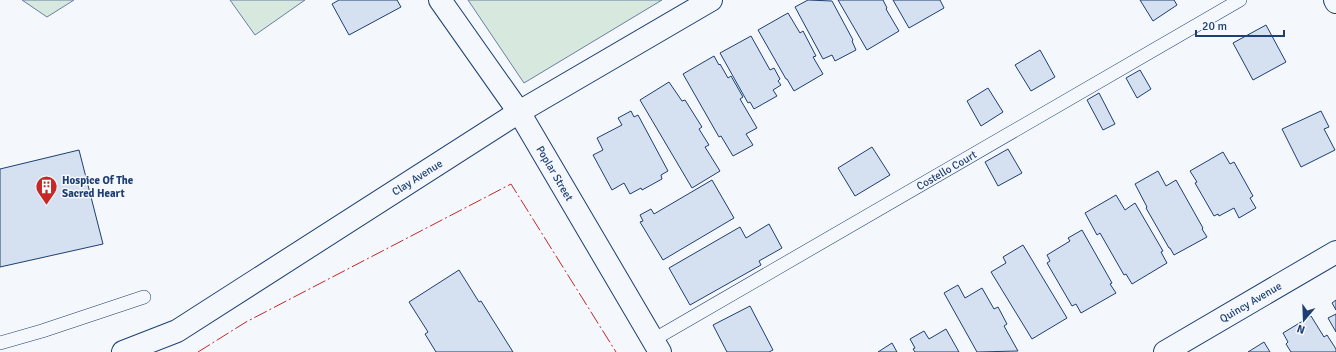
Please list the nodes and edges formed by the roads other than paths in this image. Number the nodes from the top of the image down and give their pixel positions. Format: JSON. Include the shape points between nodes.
{"nodes":[{"id":1,"x":440,"y":0,"type":"edge"},
{"id":2,"x":711,"y":0,"type":"edge"},
{"id":3,"x":1240,"y":0,"type":"edge"},
{"id":4,"x":519,"y":112,"type":"junction"},
{"id":5,"x":1336,"y":252,"type":"edge"},
{"id":6,"x":144,"y":297,"type":"dead end"},
{"id":7,"x":0,"y":343,"type":"edge"},
{"id":8,"x":656,"y":346,"type":"edge"},
{"id":9,"x":123,"y":352,"type":"edge"},
{"id":10,"x":1165,"y":352,"type":"edge"}],
"edges":[{"from":1,"to":4,"type":"main road","name":"Poplar Street"},
{"from":2,"to":4,"type":"main road","name":"Clay Avenue"},
{"from":3,"to":8,"type":"lane","name":"Costello Court"},
{"from":4,"to":8,"type":"main road","name":"Poplar Street"},
{"from":4,"to":9,"type":"main road","name":"Clay Avenue","via":[[177,331]]},
{"from":5,"to":10,"type":"main road","name":"Quincy Avenue"},
{"from":6,"to":7,"type":"lane"}]}
